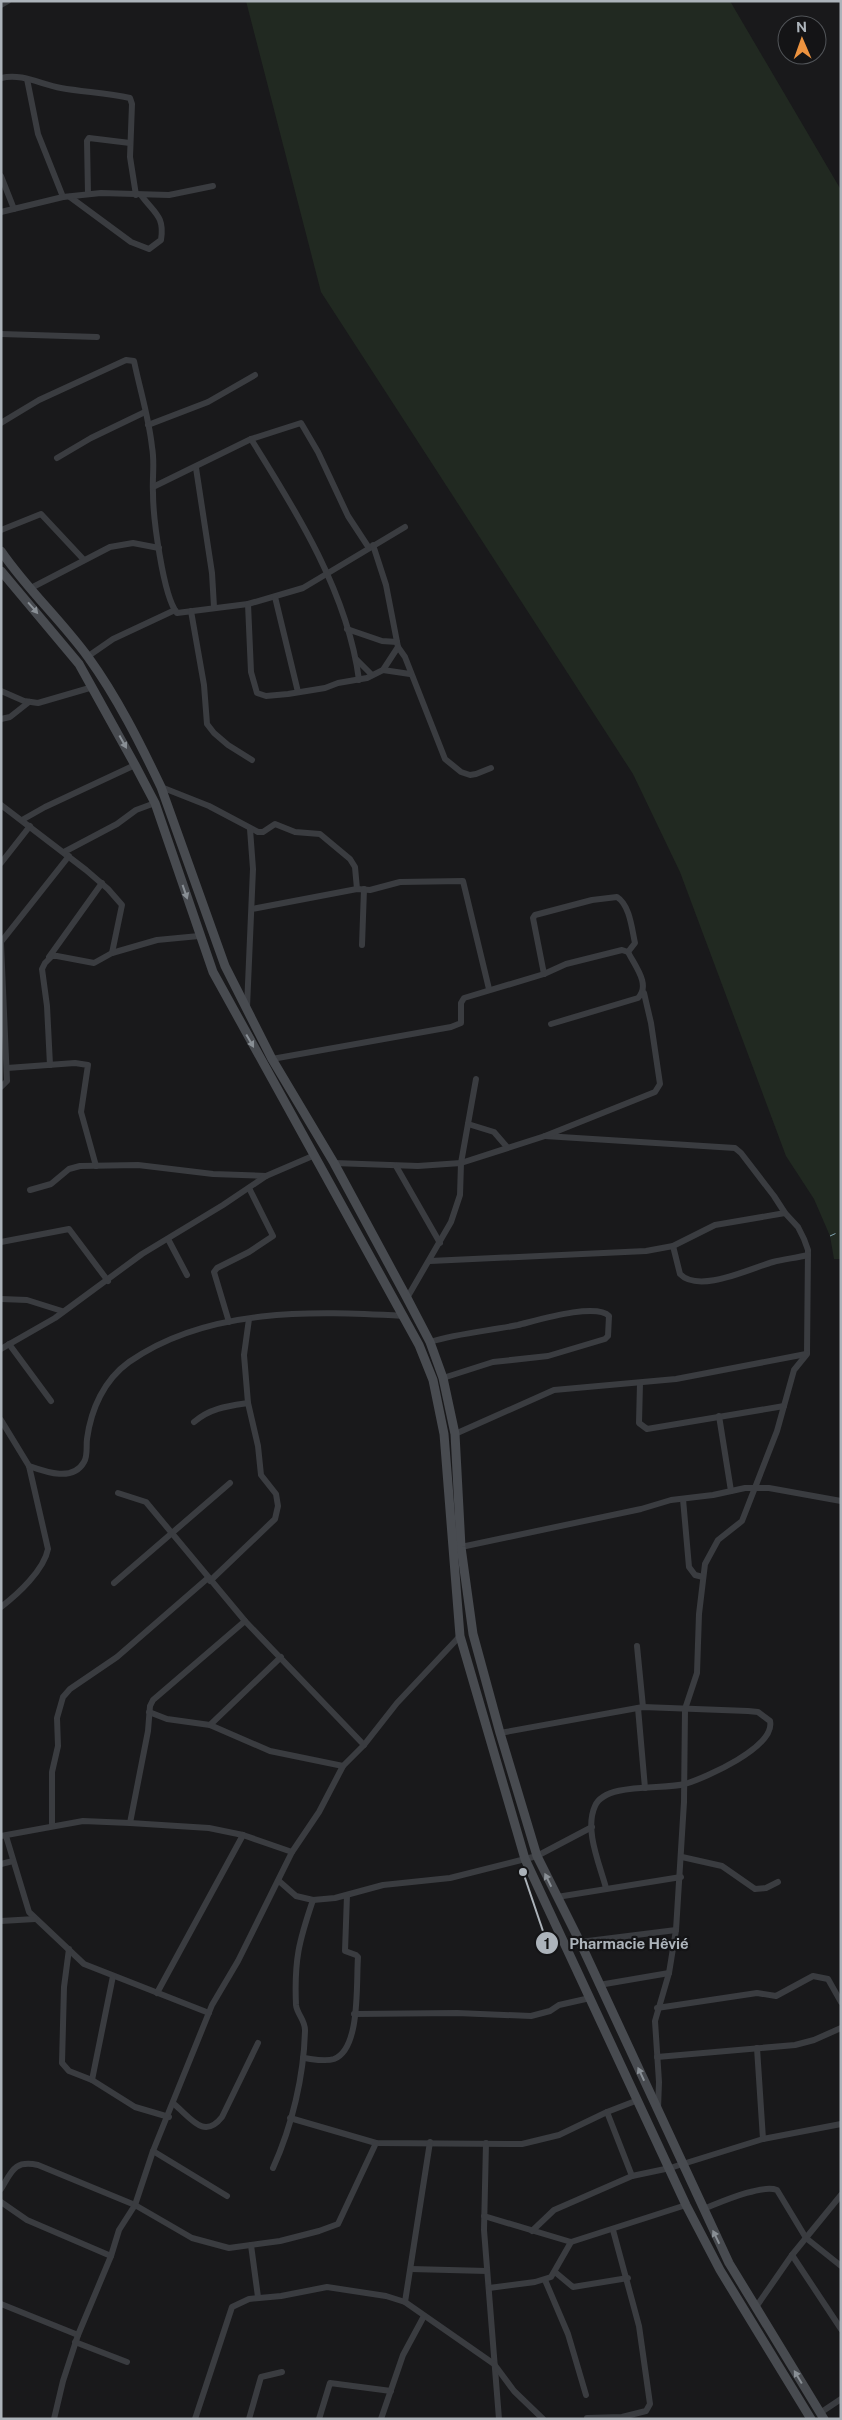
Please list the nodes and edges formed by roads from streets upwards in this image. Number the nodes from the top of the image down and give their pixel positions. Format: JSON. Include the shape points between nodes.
{"nodes":[{"id":1,"x":8,"y":1,"type":"edge"},
{"id":2,"x":1,"y":5,"type":"edge"},
{"id":3,"x":1,"y":78,"type":"edge"},
{"id":4,"x":27,"y":79,"type":"junction"},
{"id":5,"x":130,"y":142,"type":"junction"},
{"id":6,"x":1,"y":176,"type":"edge"},
{"id":7,"x":213,"y":186,"type":"dead end"},
{"id":8,"x":88,"y":194,"type":"junction"},
{"id":9,"x":139,"y":195,"type":"junction"},
{"id":10,"x":66,"y":197,"type":"junction"},
{"id":11,"x":14,"y":209,"type":"junction"},
{"id":12,"x":1,"y":212,"type":"edge"},
{"id":13,"x":1,"y":334,"type":"edge"},
{"id":14,"x":97,"y":337,"type":"dead end"},
{"id":15,"x":255,"y":375,"type":"dead end"},
{"id":16,"x":145,"y":412,"type":"junction"},
{"id":17,"x":1,"y":423,"type":"edge"},
{"id":18,"x":148,"y":425,"type":"junction"},
{"id":19,"x":252,"y":439,"type":"junction"},
{"id":20,"x":57,"y":458,"type":"dead end"},
{"id":21,"x":196,"y":468,"type":"junction"},
{"id":22,"x":153,"y":487,"type":"junction"},
{"id":23,"x":405,"y":526,"type":"dead end"},
{"id":24,"x":1,"y":530,"type":"edge"},
{"id":25,"x":371,"y":546,"type":"junction"},
{"id":26,"x":160,"y":548,"type":"junction"},
{"id":27,"x":1,"y":551,"type":"edge"},
{"id":28,"x":84,"y":560,"type":"junction"},
{"id":29,"x":1,"y":571,"type":"edge"},
{"id":30,"x":327,"y":573,"type":"junction"},
{"id":31,"x":31,"y":588,"type":"junction"},
{"id":32,"x":275,"y":597,"type":"junction"},
{"id":33,"x":248,"y":604,"type":"junction"},
{"id":34,"x":214,"y":607,"type":"junction"},
{"id":35,"x":175,"y":610,"type":"junction"},
{"id":36,"x":191,"y":611,"type":"junction"},
{"id":37,"x":347,"y":628,"type":"junction"},
{"id":38,"x":397,"y":645,"type":"junction"},
{"id":39,"x":88,"y":657,"type":"junction"},
{"id":40,"x":356,"y":659,"type":"junction"},
{"id":41,"x":382,"y":670,"type":"junction"},
{"id":42,"x":410,"y":674,"type":"junction"},
{"id":43,"x":372,"y":676,"type":"junction"},
{"id":44,"x":359,"y":680,"type":"junction"},
{"id":45,"x":93,"y":687,"type":"junction"},
{"id":46,"x":1,"y":691,"type":"edge"},
{"id":47,"x":298,"y":692,"type":"junction"},
{"id":48,"x":29,"y":702,"type":"junction"},
{"id":49,"x":1,"y":719,"type":"edge"},
{"id":50,"x":252,"y":760,"type":"dead end"},
{"id":51,"x":135,"y":765,"type":"junction"},
{"id":52,"x":491,"y":768,"type":"dead end"},
{"id":53,"x":161,"y":787,"type":"junction"},
{"id":54,"x":154,"y":803,"type":"junction"},
{"id":55,"x":1,"y":805,"type":"edge"},
{"id":56,"x":22,"y":820,"type":"junction"},
{"id":57,"x":30,"y":826,"type":"junction"},
{"id":58,"x":250,"y":828,"type":"junction"},
{"id":59,"x":67,"y":854,"type":"junction"},
{"id":60,"x":1,"y":863,"type":"edge"},
{"id":61,"x":102,"y":883,"type":"junction"},
{"id":62,"x":361,"y":889,"type":"junction"},
{"id":63,"x":252,"y":909,"type":"junction"},
{"id":64,"x":199,"y":936,"type":"junction"},
{"id":65,"x":1,"y":943,"type":"edge"},
{"id":66,"x":362,"y":945,"type":"dead end"},
{"id":67,"x":628,"y":952,"type":"junction"},
{"id":68,"x":112,"y":953,"type":"junction"},
{"id":69,"x":48,"y":958,"type":"junction"},
{"id":70,"x":544,"y":974,"type":"junction"},
{"id":71,"x":490,"y":989,"type":"junction"},
{"id":72,"x":644,"y":993,"type":"junction"},
{"id":73,"x":246,"y":1012,"type":"junction"},
{"id":74,"x":551,"y":1024,"type":"dead end"},
{"id":75,"x":272,"y":1059,"type":"junction"},
{"id":76,"x":50,"y":1065,"type":"junction"},
{"id":77,"x":7,"y":1068,"type":"junction"},
{"id":78,"x":476,"y":1079,"type":"dead end"},
{"id":79,"x":1,"y":1087,"type":"edge"},
{"id":80,"x":468,"y":1124,"type":"junction"},
{"id":81,"x":546,"y":1136,"type":"junction"},
{"id":82,"x":507,"y":1147,"type":"junction"},
{"id":83,"x":315,"y":1155,"type":"junction"},
{"id":84,"x":334,"y":1163,"type":"junction"},
{"id":85,"x":462,"y":1163,"type":"junction"},
{"id":86,"x":96,"y":1166,"type":"junction"},
{"id":87,"x":396,"y":1166,"type":"junction"},
{"id":88,"x":266,"y":1176,"type":"junction"},
{"id":89,"x":248,"y":1188,"type":"junction"},
{"id":90,"x":30,"y":1190,"type":"dead end"},
{"id":91,"x":785,"y":1213,"type":"junction"},
{"id":92,"x":168,"y":1239,"type":"junction"},
{"id":93,"x":1,"y":1242,"type":"edge"},
{"id":94,"x":440,"y":1243,"type":"junction"},
{"id":95,"x":673,"y":1246,"type":"junction"},
{"id":96,"x":808,"y":1255,"type":"junction"},
{"id":97,"x":430,"y":1261,"type":"junction"},
{"id":98,"x":187,"y":1275,"type":"dead end"},
{"id":99,"x":108,"y":1281,"type":"junction"},
{"id":100,"x":408,"y":1298,"type":"junction"},
{"id":101,"x":1,"y":1300,"type":"edge"},
{"id":102,"x":62,"y":1311,"type":"junction"},
{"id":103,"x":404,"y":1316,"type":"junction"},
{"id":104,"x":249,"y":1319,"type":"junction"},
{"id":105,"x":229,"y":1322,"type":"junction"},
{"id":106,"x":430,"y":1342,"type":"junction"},
{"id":107,"x":9,"y":1344,"type":"junction"},
{"id":108,"x":1,"y":1349,"type":"edge"},
{"id":109,"x":807,"y":1354,"type":"junction"},
{"id":110,"x":443,"y":1378,"type":"junction"},
{"id":111,"x":640,"y":1383,"type":"junction"},
{"id":112,"x":51,"y":1401,"type":"dead end"},
{"id":113,"x":248,"y":1403,"type":"junction"},
{"id":114,"x":784,"y":1406,"type":"junction"},
{"id":115,"x":719,"y":1416,"type":"junction"},
{"id":116,"x":1,"y":1420,"type":"edge"},
{"id":117,"x":194,"y":1422,"type":"dead end"},
{"id":118,"x":455,"y":1434,"type":"junction"},
{"id":119,"x":29,"y":1466,"type":"junction"},
{"id":120,"x":230,"y":1483,"type":"dead end"},
{"id":121,"x":755,"y":1487,"type":"junction"},
{"id":122,"x":731,"y":1491,"type":"junction"},
{"id":123,"x":118,"y":1494,"type":"dead end"},
{"id":124,"x":683,"y":1499,"type":"junction"},
{"id":125,"x":841,"y":1501,"type":"edge"},
{"id":126,"x":173,"y":1534,"type":"junction"},
{"id":127,"x":462,"y":1547,"type":"junction"},
{"id":128,"x":703,"y":1577,"type":"junction"},
{"id":129,"x":209,"y":1580,"type":"junction"},
{"id":130,"x":114,"y":1583,"type":"dead end"},
{"id":131,"x":1,"y":1608,"type":"edge"},
{"id":132,"x":245,"y":1620,"type":"junction"},
{"id":133,"x":460,"y":1636,"type":"junction"},
{"id":134,"x":637,"y":1646,"type":"dead end"},
{"id":135,"x":281,"y":1657,"type":"junction"},
{"id":136,"x":640,"y":1708,"type":"junction"},
{"id":137,"x":685,"y":1709,"type":"junction"},
{"id":138,"x":149,"y":1712,"type":"junction"},
{"id":139,"x":210,"y":1725,"type":"junction"},
{"id":140,"x":500,"y":1733,"type":"junction"},
{"id":141,"x":364,"y":1745,"type":"junction"},
{"id":142,"x":343,"y":1766,"type":"junction"},
{"id":143,"x":684,"y":1784,"type":"junction"},
{"id":144,"x":645,"y":1788,"type":"junction"},
{"id":145,"x":130,"y":1823,"type":"junction"},
{"id":146,"x":52,"y":1826,"type":"junction"},
{"id":147,"x":592,"y":1827,"type":"junction"},
{"id":148,"x":243,"y":1835,"type":"junction"},
{"id":149,"x":4,"y":1836,"type":"edge"},
{"id":150,"x":292,"y":1852,"type":"junction"},
{"id":151,"x":537,"y":1856,"type":"junction"},
{"id":152,"x":682,"y":1857,"type":"junction"},
{"id":153,"x":525,"y":1859,"type":"junction"},
{"id":154,"x":12,"y":1861,"type":"junction"},
{"id":155,"x":1,"y":1864,"type":"edge"},
{"id":156,"x":681,"y":1877,"type":"junction"},
{"id":157,"x":279,"y":1881,"type":"junction"},
{"id":158,"x":778,"y":1882,"type":"dead end"},
{"id":159,"x":606,"y":1888,"type":"junction"},
{"id":160,"x":347,"y":1895,"type":"junction"},
{"id":161,"x":557,"y":1898,"type":"junction"},
{"id":162,"x":313,"y":1900,"type":"junction"},
{"id":163,"x":35,"y":1919,"type":"junction"},
{"id":164,"x":1,"y":1921,"type":"edge"},
{"id":165,"x":676,"y":1930,"type":"junction"},
{"id":166,"x":580,"y":1942,"type":"junction"},
{"id":167,"x":69,"y":1949,"type":"junction"},
{"id":168,"x":669,"y":1973,"type":"junction"},
{"id":169,"x":113,"y":1976,"type":"junction"},
{"id":170,"x":599,"y":1985,"type":"junction"},
{"id":171,"x":157,"y":1993,"type":"junction"},
{"id":172,"x":590,"y":1998,"type":"junction"},
{"id":173,"x":841,"y":2002,"type":"edge"},
{"id":174,"x":657,"y":2008,"type":"junction"},
{"id":175,"x":209,"y":2013,"type":"junction"},
{"id":176,"x":354,"y":2014,"type":"junction"},
{"id":177,"x":841,"y":2028,"type":"edge"},
{"id":178,"x":258,"y":2043,"type":"dead end"},
{"id":179,"x":757,"y":2048,"type":"junction"},
{"id":180,"x":657,"y":2057,"type":"junction"},
{"id":181,"x":303,"y":2058,"type":"junction"},
{"id":182,"x":92,"y":2080,"type":"junction"},
{"id":183,"x":638,"y":2100,"type":"junction"},
{"id":184,"x":174,"y":2104,"type":"junction"},
{"id":185,"x":658,"y":2110,"type":"junction"},
{"id":186,"x":606,"y":2112,"type":"junction"},
{"id":187,"x":169,"y":2116,"type":"junction"},
{"id":188,"x":290,"y":2118,"type":"junction"},
{"id":189,"x":841,"y":2124,"type":"edge"},
{"id":190,"x":763,"y":2139,"type":"junction"},
{"id":191,"x":430,"y":2142,"type":"junction"},
{"id":192,"x":376,"y":2143,"type":"junction"},
{"id":193,"x":486,"y":2143,"type":"junction"},
{"id":194,"x":153,"y":2151,"type":"junction"},
{"id":195,"x":683,"y":2164,"type":"junction"},
{"id":196,"x":274,"y":2168,"type":"dead end"},
{"id":197,"x":670,"y":2168,"type":"junction"},
{"id":198,"x":632,"y":2176,"type":"junction"},
{"id":199,"x":1,"y":2189,"type":"edge"},
{"id":200,"x":841,"y":2195,"type":"edge"},
{"id":201,"x":227,"y":2196,"type":"dead end"},
{"id":202,"x":1,"y":2202,"type":"edge"},
{"id":203,"x":135,"y":2205,"type":"junction"},
{"id":204,"x":686,"y":2205,"type":"junction"},
{"id":205,"x":703,"y":2209,"type":"junction"},
{"id":206,"x":484,"y":2216,"type":"junction"},
{"id":207,"x":613,"y":2230,"type":"junction"},
{"id":208,"x":532,"y":2231,"type":"junction"},
{"id":209,"x":806,"y":2238,"type":"junction"},
{"id":210,"x":571,"y":2242,"type":"junction"},
{"id":211,"x":251,"y":2245,"type":"junction"},
{"id":212,"x":792,"y":2255,"type":"junction"},
{"id":213,"x":111,"y":2256,"type":"junction"},
{"id":214,"x":841,"y":2266,"type":"edge"},
{"id":215,"x":411,"y":2269,"type":"junction"},
{"id":216,"x":487,"y":2271,"type":"junction"},
{"id":217,"x":555,"y":2272,"type":"junction"},
{"id":218,"x":628,"y":2278,"type":"junction"},
{"id":219,"x":545,"y":2280,"type":"junction"},
{"id":220,"x":489,"y":2288,"type":"junction"},
{"id":221,"x":258,"y":2297,"type":"junction"},
{"id":222,"x":405,"y":2302,"type":"junction"},
{"id":223,"x":1,"y":2304,"type":"edge"},
{"id":224,"x":756,"y":2307,"type":"junction"},
{"id":225,"x":424,"y":2316,"type":"junction"},
{"id":226,"x":841,"y":2329,"type":"edge"},
{"id":227,"x":78,"y":2335,"type":"junction"},
{"id":228,"x":76,"y":2342,"type":"junction"},
{"id":229,"x":128,"y":2362,"type":"dead end"},
{"id":230,"x":494,"y":2364,"type":"junction"},
{"id":231,"x":282,"y":2372,"type":"dead end"},
{"id":232,"x":391,"y":2391,"type":"junction"},
{"id":233,"x":586,"y":2395,"type":"dead end"},
{"id":234,"x":841,"y":2399,"type":"edge"},
{"id":235,"x":822,"y":2416,"type":"edge"},
{"id":236,"x":587,"y":2418,"type":"edge"},
{"id":237,"x":622,"y":2418,"type":"edge"},
{"id":238,"x":54,"y":2419,"type":"edge"},
{"id":239,"x":194,"y":2419,"type":"edge"},
{"id":240,"x":249,"y":2419,"type":"edge"},
{"id":241,"x":319,"y":2419,"type":"edge"},
{"id":242,"x":381,"y":2419,"type":"edge"},
{"id":243,"x":498,"y":2419,"type":"edge"},
{"id":244,"x":543,"y":2419,"type":"edge"},
{"id":245,"x":811,"y":2419,"type":"edge"}],
"edges":[{"from":1,"to":2,"type":"street"},
{"from":3,"to":4,"type":"street","via":[[20,76]]},
{"from":4,"to":5,"type":"street","via":[[130,98]]},
{"from":4,"to":10,"type":"street","via":[[38,134]]},
{"from":5,"to":8,"type":"street","via":[[89,138]]},
{"from":5,"to":9,"type":"street"},
{"from":6,"to":11,"type":"street"},
{"from":7,"to":9,"type":"street","via":[[169,195]]},
{"from":8,"to":9,"type":"street"},
{"from":8,"to":10,"type":"street"},
{"from":9,"to":10,"type":"street","via":[[161,218],[163,228],[161,240],[149,249],[131,242]]},
{"from":10,"to":11,"type":"street"},
{"from":11,"to":12,"type":"street"},
{"from":13,"to":14,"type":"street"},
{"from":15,"to":18,"type":"street","via":[[208,402]]},
{"from":16,"to":17,"type":"street","via":[[134,361],[126,360],[39,400]]},
{"from":16,"to":18,"type":"street"},
{"from":16,"to":20,"type":"street"},
{"from":18,"to":22,"type":"street","via":[[154,467]]},
{"from":19,"to":21,"type":"street"},
{"from":19,"to":25,"type":"street","via":[[288,425],[303,424],[348,516]]},
{"from":19,"to":30,"type":"street","via":[[293,507]]},
{"from":21,"to":22,"type":"street"},
{"from":21,"to":34,"type":"street"},
{"from":22,"to":26,"type":"street"},
{"from":23,"to":25,"type":"street"},
{"from":24,"to":28,"type":"street","via":[[41,514]]},
{"from":25,"to":30,"type":"street"},
{"from":25,"to":38,"type":"street","via":[[386,585]]},
{"from":26,"to":28,"type":"street","via":[[121,544]]},
{"from":26,"to":35,"type":"street","via":[[169,597]]},
{"from":27,"to":31,"type":"street"},
{"from":28,"to":31,"type":"street"},
{"from":29,"to":45,"type":"street","one_way":true,"via":[[70,653]]},
{"from":30,"to":32,"type":"street","via":[[303,588]]},
{"from":30,"to":37,"type":"street"},
{"from":31,"to":39,"type":"street"},
{"from":32,"to":33,"type":"street"},
{"from":32,"to":47,"type":"street"},
{"from":33,"to":34,"type":"street"},
{"from":33,"to":47,"type":"street","via":[[251,672],[257,693],[266,696]]},
{"from":34,"to":36,"type":"street"},
{"from":35,"to":36,"type":"street","via":[[182,614]]},
{"from":35,"to":39,"type":"street","via":[[114,639]]},
{"from":36,"to":50,"type":"street","via":[[207,724],[228,745]]},
{"from":37,"to":38,"type":"street"},
{"from":37,"to":40,"type":"street"},
{"from":38,"to":41,"type":"street"},
{"from":38,"to":42,"type":"street"},
{"from":39,"to":53,"type":"street","via":[[114,697]]},
{"from":40,"to":43,"type":"street"},
{"from":40,"to":44,"type":"street"},
{"from":41,"to":42,"type":"street"},
{"from":41,"to":43,"type":"street"},
{"from":42,"to":52,"type":"street","via":[[445,759],[470,775]]},
{"from":43,"to":44,"type":"street"},
{"from":44,"to":47,"type":"street"},
{"from":45,"to":48,"type":"street"},
{"from":45,"to":51,"type":"street","one_way":true},
{"from":46,"to":48,"type":"street"},
{"from":48,"to":49,"type":"street","via":[[10,717]]},
{"from":51,"to":54,"type":"street"},
{"from":51,"to":56,"type":"street"},
{"from":53,"to":58,"type":"street","via":[[209,806]]},
{"from":53,"to":73,"type":"street","via":[[224,966]]},
{"from":54,"to":59,"type":"street","via":[[136,810]]},
{"from":54,"to":64,"type":"street","one_way":true},
{"from":55,"to":56,"type":"street"},
{"from":56,"to":57,"type":"street"},
{"from":57,"to":59,"type":"street"},
{"from":57,"to":60,"type":"street"},
{"from":58,"to":62,"type":"street","via":[[261,833],[275,824],[295,832],[320,834],[350,859]]},
{"from":58,"to":63,"type":"street"},
{"from":59,"to":61,"type":"street"},
{"from":59,"to":65,"type":"street"},
{"from":61,"to":68,"type":"street","via":[[122,905]]},
{"from":61,"to":69,"type":"street"},
{"from":62,"to":63,"type":"street"},
{"from":62,"to":66,"type":"street"},
{"from":62,"to":71,"type":"street","via":[[400,882],[464,881]]},
{"from":63,"to":73,"type":"street"},
{"from":64,"to":68,"type":"street","via":[[157,940]]},
{"from":64,"to":83,"type":"street","one_way":true,"via":[[239,1022]]},
{"from":65,"to":77,"type":"street"},
{"from":67,"to":70,"type":"street","via":[[622,950],[583,959]]},
{"from":67,"to":70,"type":"street","via":[[635,943],[622,899],[592,900],[564,907],[532,918]]},
{"from":67,"to":72,"type":"street","via":[[643,980]]},
{"from":68,"to":69,"type":"street","via":[[94,963],[57,956]]},
{"from":69,"to":76,"type":"street","via":[[42,969]]},
{"from":70,"to":71,"type":"street"},
{"from":71,"to":75,"type":"street","via":[[461,1000],[462,1018],[458,1025]]},
{"from":72,"to":74,"type":"street","via":[[638,998]]},
{"from":72,"to":81,"type":"street","via":[[660,1084],[658,1088]]},
{"from":73,"to":75,"type":"street"},
{"from":75,"to":84,"type":"street"},
{"from":76,"to":77,"type":"street"},
{"from":76,"to":86,"type":"street","via":[[88,1065],[82,1112]]},
{"from":77,"to":79,"type":"street","via":[[7,1081]]},
{"from":78,"to":80,"type":"street"},
{"from":80,"to":82,"type":"street","via":[[494,1132]]},
{"from":80,"to":85,"type":"street"},
{"from":81,"to":82,"type":"street"},
{"from":81,"to":91,"type":"street","via":[[735,1148]]},
{"from":82,"to":85,"type":"street"},
{"from":83,"to":88,"type":"street"},
{"from":83,"to":103,"type":"street"},
{"from":84,"to":87,"type":"street"},
{"from":84,"to":100,"type":"street"},
{"from":85,"to":87,"type":"street"},
{"from":85,"to":94,"type":"street","via":[[460,1195]]},
{"from":86,"to":88,"type":"street","via":[[138,1165],[213,1174]]},
{"from":86,"to":90,"type":"street","via":[[69,1169],[51,1184]]},
{"from":87,"to":94,"type":"street"},
{"from":88,"to":89,"type":"street"},
{"from":89,"to":92,"type":"street"},
{"from":89,"to":105,"type":"street","via":[[273,1236],[216,1268],[214,1272]]},
{"from":91,"to":95,"type":"street","via":[[716,1225]]},
{"from":91,"to":96,"type":"street","via":[[798,1227]]},
{"from":92,"to":98,"type":"street"},
{"from":92,"to":99,"type":"street","via":[[142,1254]]},
{"from":93,"to":99,"type":"street","via":[[69,1229]]},
{"from":94,"to":97,"type":"street"},
{"from":95,"to":96,"type":"street","via":[[680,1274],[690,1280],[708,1281],[732,1276],[773,1262]]},
{"from":95,"to":97,"type":"street","via":[[558,1257]]},
{"from":96,"to":109,"type":"street"},
{"from":97,"to":100,"type":"street"},
{"from":99,"to":102,"type":"street"},
{"from":100,"to":106,"type":"street"},
{"from":101,"to":102,"type":"street","via":[[27,1300]]},
{"from":102,"to":107,"type":"street"},
{"from":103,"to":104,"type":"street","via":[[317,1312]]},
{"from":103,"to":133,"type":"street","via":[[433,1380],[444,1434]]},
{"from":104,"to":105,"type":"street"},
{"from":104,"to":113,"type":"street","via":[[244,1354]]},
{"from":105,"to":119,"type":"street","via":[[166,1340],[116,1371],[101,1393],[91,1418],[84,1462],[73,1472],[54,1474]]},
{"from":106,"to":110,"type":"street"},
{"from":106,"to":110,"type":"street","via":[[457,1334],[580,1312],[604,1312],[609,1316],[605,1339],[548,1356],[493,1362]]},
{"from":107,"to":108,"type":"street"},
{"from":107,"to":112,"type":"street"},
{"from":109,"to":111,"type":"street"},
{"from":109,"to":114,"type":"street","via":[[794,1370]]},
{"from":110,"to":118,"type":"street"},
{"from":111,"to":115,"type":"street","via":[[639,1423],[642,1427],[647,1429]]},
{"from":111,"to":118,"type":"street","via":[[554,1390]]},
{"from":113,"to":117,"type":"street","via":[[222,1406],[204,1413]]},
{"from":113,"to":129,"type":"street","via":[[260,1470],[276,1494],[277,1513]]},
{"from":114,"to":115,"type":"street"},
{"from":114,"to":121,"type":"street"},
{"from":115,"to":122,"type":"street"},
{"from":116,"to":119,"type":"street"},
{"from":118,"to":127,"type":"street"},
{"from":119,"to":131,"type":"street","via":[[48,1549],[32,1576]]},
{"from":120,"to":126,"type":"street"},
{"from":121,"to":122,"type":"street"},
{"from":121,"to":125,"type":"street"},
{"from":121,"to":128,"type":"street","via":[[742,1521],[718,1540],[707,1558]]},
{"from":122,"to":124,"type":"street"},
{"from":123,"to":126,"type":"street","via":[[146,1502]]},
{"from":124,"to":127,"type":"street"},
{"from":124,"to":128,"type":"street","via":[[689,1567],[695,1575]]},
{"from":126,"to":129,"type":"street"},
{"from":126,"to":130,"type":"street"},
{"from":127,"to":140,"type":"street","via":[[473,1634]]},
{"from":128,"to":137,"type":"street","via":[[697,1672]]},
{"from":129,"to":132,"type":"street"},
{"from":129,"to":146,"type":"street","via":[[117,1657],[63,1697],[57,1718],[58,1746],[52,1772]]},
{"from":132,"to":135,"type":"street"},
{"from":132,"to":138,"type":"street","via":[[153,1700]]},
{"from":133,"to":141,"type":"street","via":[[397,1703]]},
{"from":133,"to":153,"type":"street"},
{"from":134,"to":136,"type":"street"},
{"from":135,"to":139,"type":"street"},
{"from":135,"to":141,"type":"street"},
{"from":136,"to":137,"type":"street"},
{"from":136,"to":140,"type":"street"},
{"from":136,"to":144,"type":"street"},
{"from":137,"to":143,"type":"street"},
{"from":137,"to":143,"type":"street","via":[[758,1712],[770,1724],[766,1735],[743,1757]]},
{"from":138,"to":139,"type":"street","via":[[167,1719]]},
{"from":138,"to":145,"type":"street"},
{"from":139,"to":142,"type":"street","via":[[270,1751]]},
{"from":140,"to":151,"type":"street"},
{"from":141,"to":142,"type":"street"},
{"from":142,"to":150,"type":"street","via":[[319,1812]]},
{"from":143,"to":144,"type":"street"},
{"from":143,"to":152,"type":"street"},
{"from":144,"to":147,"type":"street","via":[[606,1794],[594,1807]]},
{"from":145,"to":146,"type":"street","via":[[82,1821]]},
{"from":145,"to":148,"type":"street","via":[[209,1828]]},
{"from":146,"to":149,"type":"street"},
{"from":147,"to":151,"type":"street"},
{"from":147,"to":159,"type":"street"},
{"from":148,"to":150,"type":"street"},
{"from":148,"to":171,"type":"street"},
{"from":149,"to":154,"type":"street"},
{"from":150,"to":157,"type":"street"},
{"from":151,"to":153,"type":"street"},
{"from":161,"to":151,"type":"street","one_way":true},
{"from":152,"to":156,"type":"street"},
{"from":152,"to":158,"type":"street","via":[[722,1866],[755,1890]]},
{"from":153,"to":160,"type":"street","via":[[450,1878],[383,1886]]},
{"from":153,"to":172,"type":"street"},
{"from":154,"to":155,"type":"street"},
{"from":154,"to":163,"type":"street","via":[[25,1905]]},
{"from":156,"to":159,"type":"street"},
{"from":156,"to":165,"type":"street"},
{"from":157,"to":162,"type":"street","via":[[296,1896]]},
{"from":157,"to":175,"type":"street"},
{"from":159,"to":161,"type":"street"},
{"from":160,"to":162,"type":"street"},
{"from":160,"to":176,"type":"street","via":[[345,1951],[358,1958]]},
{"from":161,"to":166,"type":"street"},
{"from":162,"to":181,"type":"street","via":[[296,1954],[297,2008],[304,2025]]},
{"from":163,"to":164,"type":"street"},
{"from":163,"to":167,"type":"street"},
{"from":165,"to":166,"type":"street"},
{"from":165,"to":168,"type":"street"},
{"from":166,"to":170,"type":"street"},
{"from":167,"to":169,"type":"street","via":[[84,1964]]},
{"from":167,"to":182,"type":"street","via":[[64,1987],[62,2060],[69,2071]]},
{"from":168,"to":170,"type":"street"},
{"from":168,"to":174,"type":"street"},
{"from":169,"to":171,"type":"street"},
{"from":169,"to":182,"type":"street"},
{"from":185,"to":170,"type":"street","one_way":true},
{"from":171,"to":175,"type":"street"},
{"from":172,"to":176,"type":"street","via":[[531,2016],[457,2012]]},
{"from":172,"to":183,"type":"street"},
{"from":173,"to":174,"type":"street","via":[[828,1979],[812,1976],[776,1996],[757,1993]]},
{"from":174,"to":180,"type":"street"},
{"from":175,"to":184,"type":"street"},
{"from":176,"to":181,"type":"street","via":[[353,2036],[342,2054],[332,2060]]},
{"from":177,"to":179,"type":"street","via":[[804,2043]]},
{"from":178,"to":184,"type":"street","via":[[215,2126],[201,2126]]},
{"from":179,"to":180,"type":"street"},
{"from":179,"to":190,"type":"street"},
{"from":180,"to":185,"type":"street"},
{"from":181,"to":188,"type":"street"},
{"from":182,"to":187,"type":"street","via":[[135,2106]]},
{"from":183,"to":186,"type":"street"},
{"from":183,"to":197,"type":"street"},
{"from":184,"to":187,"type":"street"},
{"from":185,"to":195,"type":"street"},
{"from":186,"to":193,"type":"street","via":[[540,2141]]},
{"from":186,"to":198,"type":"street"},
{"from":187,"to":194,"type":"street"},
{"from":188,"to":192,"type":"street"},
{"from":188,"to":196,"type":"street"},
{"from":189,"to":190,"type":"street"},
{"from":190,"to":195,"type":"street"},
{"from":191,"to":192,"type":"street"},
{"from":191,"to":193,"type":"street"},
{"from":191,"to":215,"type":"street"},
{"from":192,"to":211,"type":"street","via":[[338,2224],[280,2241]]},
{"from":193,"to":206,"type":"street"},
{"from":194,"to":201,"type":"street"},
{"from":194,"to":203,"type":"street"},
{"from":195,"to":197,"type":"street"},
{"from":195,"to":205,"type":"street"},
{"from":197,"to":198,"type":"street"},
{"from":197,"to":204,"type":"street"},
{"from":198,"to":208,"type":"street","via":[[554,2210]]},
{"from":199,"to":203,"type":"street","via":[[12,2170],[27,2163]]},
{"from":200,"to":209,"type":"street"},
{"from":202,"to":213,"type":"street","via":[[27,2220]]},
{"from":203,"to":211,"type":"street","via":[[206,2243],[229,2248]]},
{"from":203,"to":213,"type":"street","via":[[119,2230]]},
{"from":204,"to":207,"type":"street"},
{"from":204,"to":245,"type":"street","via":[[725,2279]]},
{"from":205,"to":209,"type":"street","via":[[737,2196],[773,2188]]},
{"from":224,"to":205,"type":"street","one_way":true,"via":[[729,2263]]},
{"from":206,"to":208,"type":"street"},
{"from":206,"to":216,"type":"street"},
{"from":207,"to":210,"type":"street"},
{"from":207,"to":218,"type":"street"},
{"from":208,"to":210,"type":"street"},
{"from":209,"to":212,"type":"street"},
{"from":209,"to":214,"type":"street"},
{"from":210,"to":217,"type":"street"},
{"from":211,"to":221,"type":"street"},
{"from":212,"to":224,"type":"street"},
{"from":212,"to":226,"type":"street"},
{"from":213,"to":227,"type":"street"},
{"from":215,"to":216,"type":"street"},
{"from":215,"to":222,"type":"street"},
{"from":216,"to":220,"type":"street"},
{"from":217,"to":218,"type":"street","via":[[573,2287]]},
{"from":217,"to":219,"type":"street"},
{"from":218,"to":237,"type":"street","via":[[650,2399],[646,2411]]},
{"from":219,"to":220,"type":"street"},
{"from":219,"to":233,"type":"street","via":[[568,2334]]},
{"from":220,"to":230,"type":"street"},
{"from":221,"to":222,"type":"street","via":[[326,2287]]},
{"from":221,"to":239,"type":"street","via":[[232,2306]]},
{"from":222,"to":225,"type":"street"},
{"from":223,"to":227,"type":"street"},
{"from":235,"to":224,"type":"street","one_way":true},
{"from":225,"to":230,"type":"street"},
{"from":225,"to":232,"type":"street","via":[[403,2355]]},
{"from":227,"to":228,"type":"street"},
{"from":228,"to":229,"type":"street"},
{"from":228,"to":238,"type":"street"},
{"from":230,"to":243,"type":"street"},
{"from":230,"to":244,"type":"street","via":[[514,2391]]},
{"from":231,"to":240,"type":"street","via":[[261,2377]]},
{"from":232,"to":241,"type":"street","via":[[330,2383]]},
{"from":232,"to":242,"type":"street"},
{"from":234,"to":235,"type":"street"},
{"from":236,"to":237,"type":"street"}]}
